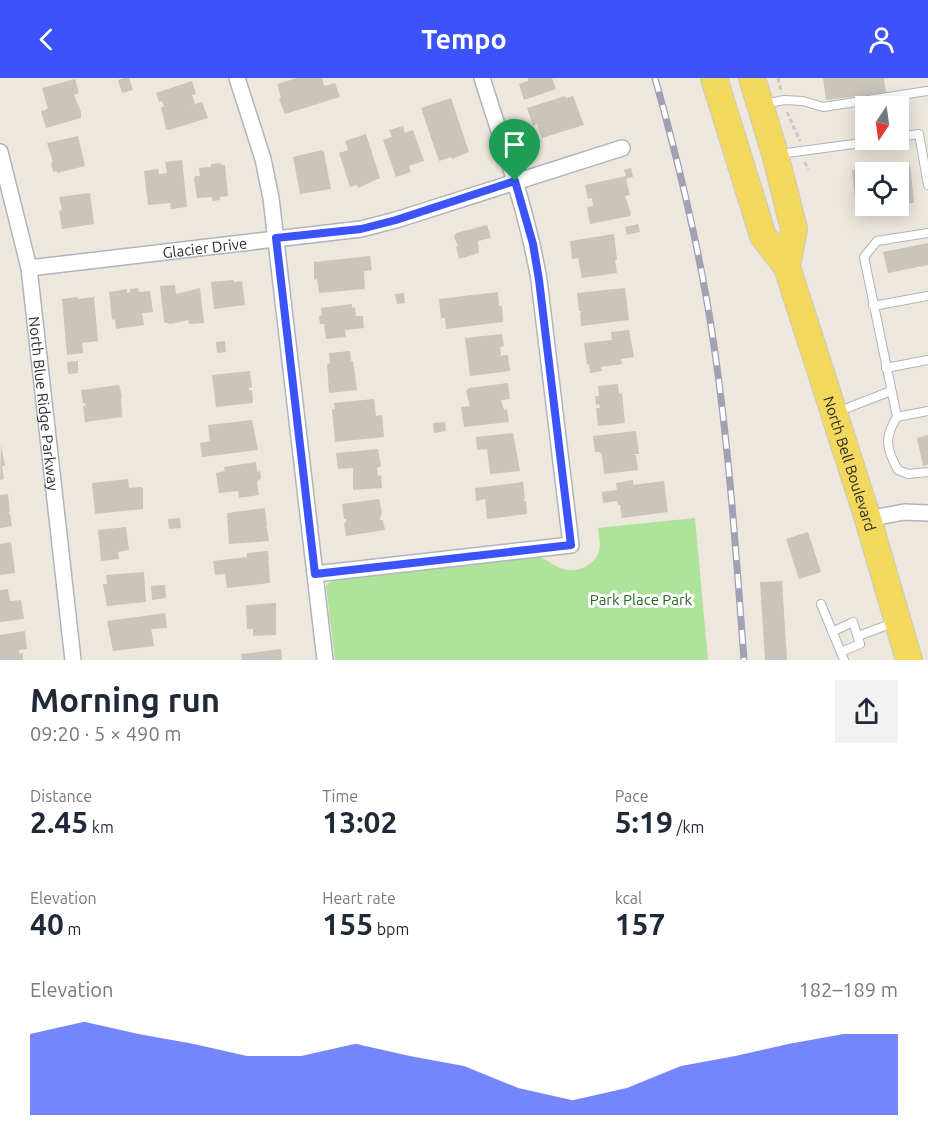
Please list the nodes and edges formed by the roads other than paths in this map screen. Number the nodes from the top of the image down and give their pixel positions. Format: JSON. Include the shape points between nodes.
{"nodes":[{"id":1,"x":237,"y":78,"type":"edge"},
{"id":2,"x":482,"y":78,"type":"edge"},
{"id":3,"x":714,"y":78,"type":"edge"},
{"id":4,"x":752,"y":78,"type":"edge"},
{"id":5,"x":927,"y":91,"type":"edge"},
{"id":6,"x":772,"y":102,"type":"junction"},
{"id":7,"x":909,"y":136,"type":"edge"},
{"id":8,"x":855,"y":144,"type":"edge"},
{"id":9,"x":622,"y":148,"type":"dead end"},
{"id":10,"x":0,"y":152,"type":"edge"},
{"id":11,"x":775,"y":154,"type":"junction"},
{"id":12,"x":515,"y":181,"type":"junction"},
{"id":13,"x":928,"y":185,"type":"edge"},
{"id":14,"x":928,"y":233,"type":"edge"},
{"id":15,"x":276,"y":238,"type":"junction"},
{"id":16,"x":787,"y":267,"type":"junction"},
{"id":17,"x":29,"y":268,"type":"junction"},
{"id":18,"x":928,"y":296,"type":"edge"},
{"id":19,"x":873,"y":306,"type":"junction"},
{"id":20,"x":928,"y":360,"type":"edge"},
{"id":21,"x":886,"y":368,"type":"junction"},
{"id":22,"x":891,"y":391,"type":"junction"},
{"id":23,"x":928,"y":411,"type":"edge"},
{"id":24,"x":834,"y":413,"type":"junction"},
{"id":25,"x":897,"y":417,"type":"junction"},
{"id":26,"x":928,"y":472,"type":"edge"},
{"id":27,"x":928,"y":513,"type":"edge"},
{"id":28,"x":868,"y":519,"type":"junction"},
{"id":29,"x":315,"y":574,"type":"junction"},
{"id":30,"x":821,"y":604,"type":"dead end"},
{"id":31,"x":898,"y":622,"type":"junction"},
{"id":32,"x":832,"y":632,"type":"junction"},
{"id":33,"x":858,"y":636,"type":"junction"},
{"id":34,"x":843,"y":656,"type":"edge"},
{"id":35,"x":73,"y":660,"type":"edge"},
{"id":36,"x":325,"y":660,"type":"edge"},
{"id":37,"x":909,"y":660,"type":"edge"}],
"edges":[{"from":1,"to":15,"type":"street","via":[[263,159]]},
{"from":2,"to":12,"type":"street"},
{"from":3,"to":16,"type":"main road","name":"North Bell Boulevard","via":[[763,236]]},
{"from":4,"to":6,"type":"main road","name":"North Bell Boulevard"},
{"from":5,"to":6,"type":"lane","via":[[823,107],[803,101]]},
{"from":6,"to":11,"type":"main road","name":"North Bell Boulevard"},
{"from":7,"to":13,"type":"lane","via":[[919,135]]},
{"from":8,"to":11,"type":"lane"},
{"from":9,"to":12,"type":"street","name":"Glacier Drive"},
{"from":10,"to":17,"type":"street","name":"North Blue Ridge Parkway"},
{"from":11,"to":16,"type":"main road","name":"North Bell Boulevard","via":[[794,229]]},
{"from":12,"to":15,"type":"street","name":"Glacier Drive","via":[[361,229]]},
{"from":12,"to":29,"type":"street","via":[[539,280],[571,545]]},
{"from":14,"to":19,"type":"lane","via":[[877,241],[864,257]]},
{"from":15,"to":17,"type":"street","name":"Glacier Drive"},
{"from":15,"to":29,"type":"street"},
{"from":16,"to":24,"type":"main road","name":"North Bell Boulevard"},
{"from":17,"to":35,"type":"street","name":"North Blue Ridge Parkway"},
{"from":18,"to":19,"type":"lane"},
{"from":19,"to":21,"type":"lane"},
{"from":20,"to":21,"type":"lane"},
{"from":21,"to":22,"type":"lane"},
{"from":22,"to":24,"type":"lane"},
{"from":22,"to":25,"type":"lane"},
{"from":23,"to":25,"type":"lane"},
{"from":24,"to":28,"type":"main road","name":"North Bell Boulevard"},
{"from":25,"to":26,"type":"lane","via":[[889,429],[887,445],[892,460],[898,470],[908,474]]},
{"from":27,"to":28,"type":"street","via":[[904,512]]},
{"from":28,"to":31,"type":"main road","name":"North Bell Boulevard"},
{"from":29,"to":36,"type":"street"},
{"from":30,"to":32,"type":"lane"},
{"from":31,"to":33,"type":"lane"},
{"from":31,"to":37,"type":"main road","name":"North Bell Boulevard"},
{"from":32,"to":33,"type":"lane","via":[[853,622]]},
{"from":32,"to":34,"type":"lane"},
{"from":33,"to":34,"type":"lane","via":[[860,644]]}]}
